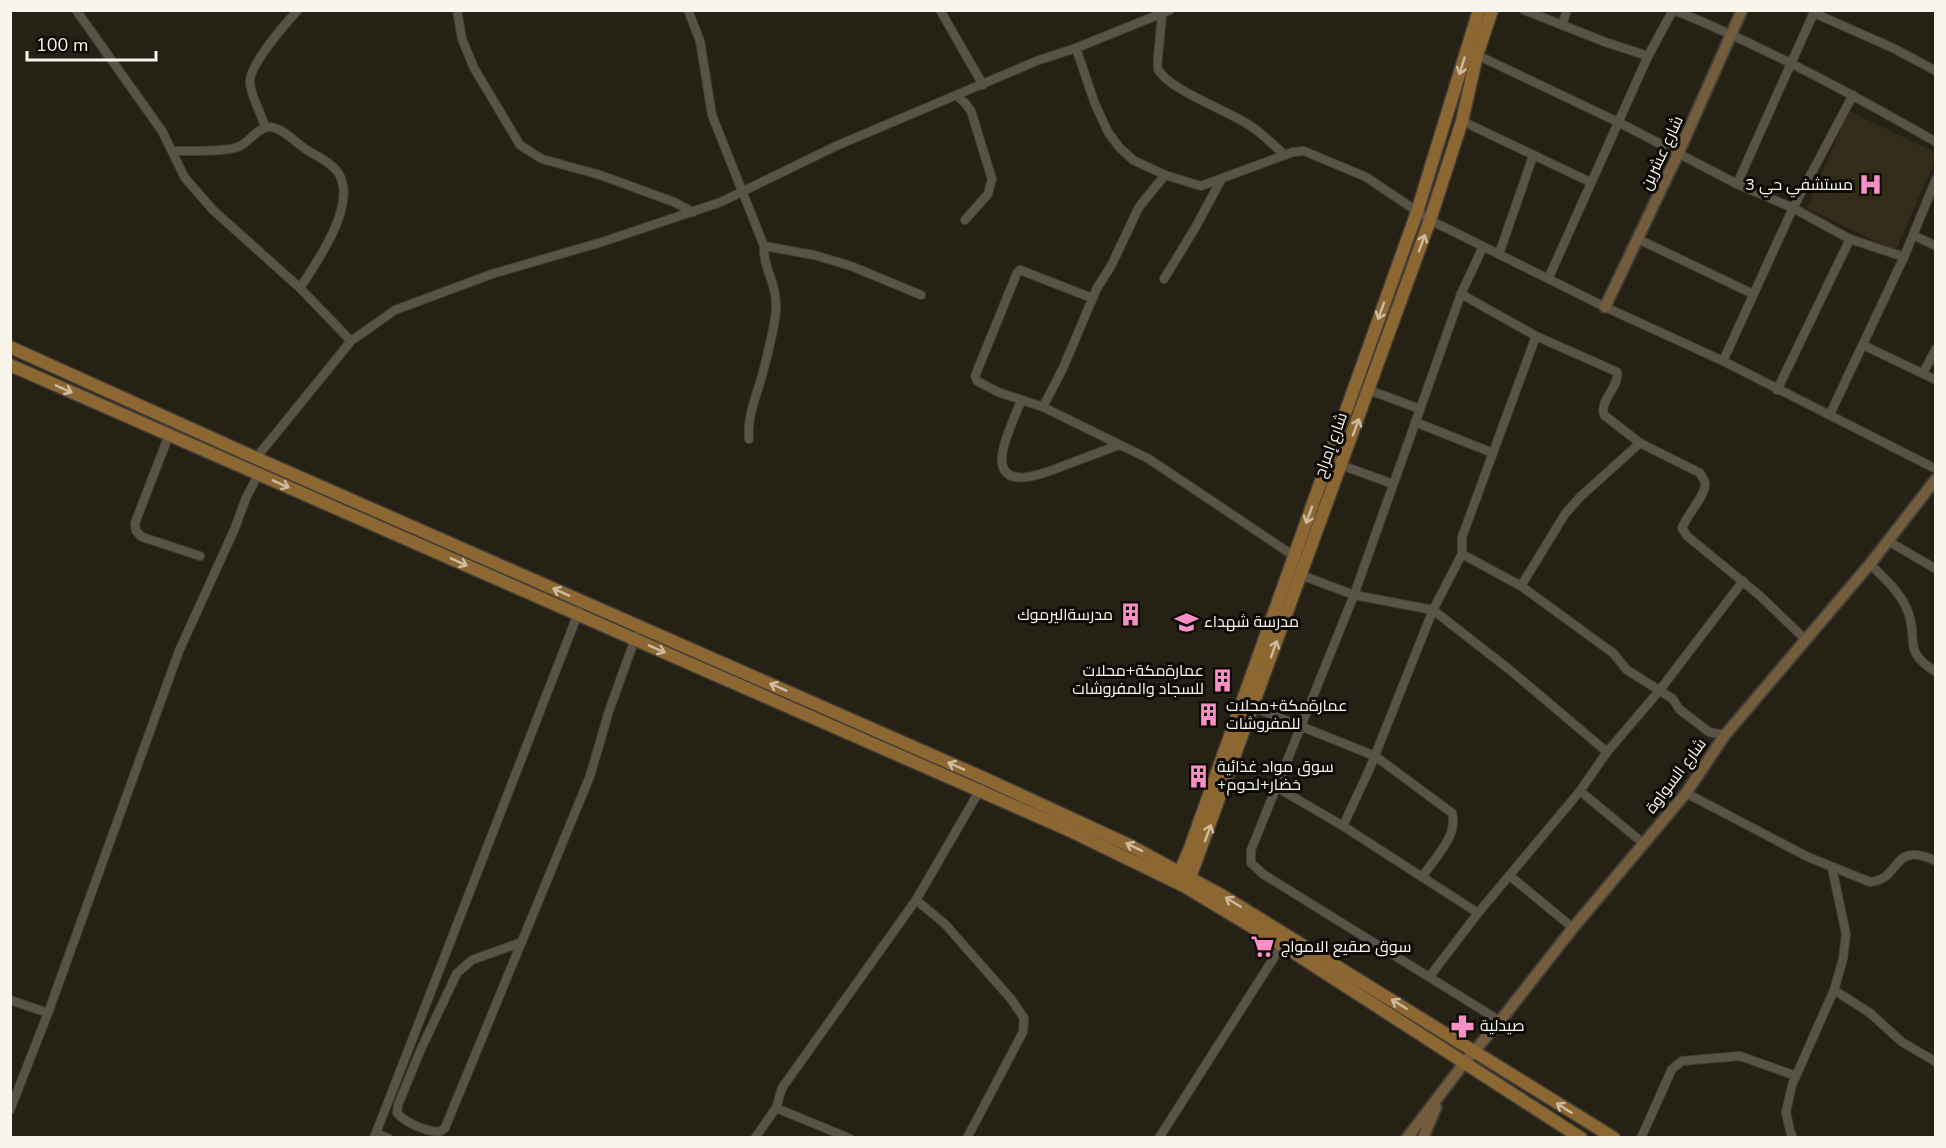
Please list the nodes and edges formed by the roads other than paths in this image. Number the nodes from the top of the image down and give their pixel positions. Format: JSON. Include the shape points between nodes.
{"nodes":[{"id":1,"x":76,"y":10,"type":"edge"},
{"id":2,"x":298,"y":10,"type":"edge"},
{"id":3,"x":458,"y":10,"type":"edge"},
{"id":4,"x":688,"y":10,"type":"edge"},
{"id":5,"x":940,"y":10,"type":"edge"},
{"id":6,"x":1479,"y":10,"type":"edge"},
{"id":7,"x":1492,"y":10,"type":"edge"},
{"id":8,"x":1524,"y":10,"type":"edge"},
{"id":9,"x":1567,"y":10,"type":"edge"},
{"id":10,"x":1673,"y":10,"type":"edge"},
{"id":11,"x":1742,"y":10,"type":"edge"},
{"id":12,"x":1166,"y":12,"type":"edge"},
{"id":13,"x":1815,"y":12,"type":"edge"},
{"id":14,"x":1562,"y":24,"type":"junction"},
{"id":15,"x":1731,"y":34,"type":"junction"},
{"id":16,"x":1076,"y":48,"type":"junction"},
{"id":17,"x":1477,"y":55,"type":"junction"},
{"id":18,"x":1648,"y":56,"type":"junction"},
{"id":19,"x":1792,"y":63,"type":"junction"},
{"id":20,"x":1935,"y":71,"type":"edge"},
{"id":21,"x":983,"y":85,"type":"junction"},
{"id":22,"x":1853,"y":94,"type":"junction"},
{"id":23,"x":957,"y":96,"type":"junction"},
{"id":24,"x":1462,"y":121,"type":"junction"},
{"id":25,"x":1618,"y":123,"type":"junction"},
{"id":26,"x":265,"y":127,"type":"junction"},
{"id":27,"x":1935,"y":142,"type":"edge"},
{"id":28,"x":174,"y":151,"type":"junction"},
{"id":29,"x":1678,"y":154,"type":"junction"},
{"id":30,"x":1285,"y":155,"type":"junction"},
{"id":31,"x":1533,"y":156,"type":"junction"},
{"id":32,"x":1166,"y":175,"type":"junction"},
{"id":33,"x":1935,"y":179,"type":"edge"},
{"id":34,"x":1221,"y":180,"type":"junction"},
{"id":35,"x":1590,"y":182,"type":"junction"},
{"id":36,"x":1737,"y":184,"type":"junction"},
{"id":37,"x":741,"y":192,"type":"junction"},
{"id":38,"x":1793,"y":208,"type":"junction"},
{"id":39,"x":693,"y":212,"type":"junction"},
{"id":40,"x":1417,"y":212,"type":"junction"},
{"id":41,"x":965,"y":220,"type":"dead end"},
{"id":42,"x":1430,"y":220,"type":"junction"},
{"id":43,"x":1913,"y":235,"type":"junction"},
{"id":44,"x":1638,"y":239,"type":"junction"},
{"id":45,"x":1850,"y":239,"type":"junction"},
{"id":46,"x":764,"y":246,"type":"junction"},
{"id":47,"x":1935,"y":246,"type":"edge"},
{"id":48,"x":1483,"y":247,"type":"junction"},
{"id":49,"x":1499,"y":254,"type":"junction"},
{"id":50,"x":1904,"y":257,"type":"junction"},
{"id":51,"x":1549,"y":278,"type":"junction"},
{"id":52,"x":1164,"y":279,"type":"dead end"},
{"id":53,"x":300,"y":288,"type":"junction"},
{"id":54,"x":1461,"y":294,"type":"junction"},
{"id":55,"x":1753,"y":294,"type":"junction"},
{"id":56,"x":921,"y":295,"type":"dead end"},
{"id":57,"x":1092,"y":298,"type":"junction"},
{"id":58,"x":1605,"y":307,"type":"junction"},
{"id":59,"x":1536,"y":336,"type":"junction"},
{"id":60,"x":351,"y":341,"type":"junction"},
{"id":61,"x":1863,"y":345,"type":"junction"},
{"id":62,"x":10,"y":347,"type":"edge"},
{"id":63,"x":1935,"y":349,"type":"edge"},
{"id":64,"x":1723,"y":361,"type":"junction"},
{"id":65,"x":10,"y":365,"type":"edge"},
{"id":66,"x":1923,"y":373,"type":"junction"},
{"id":67,"x":1935,"y":380,"type":"edge"},
{"id":68,"x":1369,"y":390,"type":"junction"},
{"id":69,"x":1777,"y":390,"type":"junction"},
{"id":70,"x":1021,"y":401,"type":"junction"},
{"id":71,"x":1043,"y":407,"type":"junction"},
{"id":72,"x":1420,"y":409,"type":"junction"},
{"id":73,"x":1830,"y":414,"type":"junction"},
{"id":74,"x":1415,"y":422,"type":"junction"},
{"id":75,"x":190,"y":426,"type":"junction"},
{"id":76,"x":170,"y":435,"type":"junction"},
{"id":77,"x":749,"y":439,"type":"dead end"},
{"id":78,"x":183,"y":441,"type":"junction"},
{"id":79,"x":1640,"y":443,"type":"junction"},
{"id":80,"x":1119,"y":445,"type":"junction"},
{"id":81,"x":1493,"y":453,"type":"junction"},
{"id":82,"x":256,"y":458,"type":"junction"},
{"id":83,"x":1341,"y":465,"type":"junction"},
{"id":84,"x":1935,"y":469,"type":"edge"},
{"id":85,"x":258,"y":474,"type":"junction"},
{"id":86,"x":1935,"y":479,"type":"edge"},
{"id":87,"x":1393,"y":484,"type":"junction"},
{"id":88,"x":1888,"y":541,"type":"junction"},
{"id":89,"x":1462,"y":554,"type":"junction"},
{"id":90,"x":200,"y":556,"type":"dead end"},
{"id":91,"x":1294,"y":556,"type":"junction"},
{"id":92,"x":1870,"y":564,"type":"junction"},
{"id":93,"x":1935,"y":569,"type":"edge"},
{"id":94,"x":1301,"y":575,"type":"junction"},
{"id":95,"x":1743,"y":581,"type":"junction"},
{"id":96,"x":1521,"y":585,"type":"junction"},
{"id":97,"x":1354,"y":595,"type":"junction"},
{"id":98,"x":583,"y":602,"type":"junction"},
{"id":99,"x":1434,"y":610,"type":"junction"},
{"id":100,"x":577,"y":614,"type":"junction"},
{"id":101,"x":640,"y":626,"type":"junction"},
{"id":102,"x":634,"y":639,"type":"junction"},
{"id":103,"x":1806,"y":639,"type":"junction"},
{"id":104,"x":1935,"y":672,"type":"edge"},
{"id":105,"x":1659,"y":691,"type":"junction"},
{"id":106,"x":1253,"y":707,"type":"junction"},
{"id":107,"x":1302,"y":726,"type":"junction"},
{"id":108,"x":1725,"y":735,"type":"junction"},
{"id":109,"x":1607,"y":753,"type":"junction"},
{"id":110,"x":1375,"y":756,"type":"junction"},
{"id":111,"x":986,"y":779,"type":"junction"},
{"id":112,"x":1278,"y":788,"type":"junction"},
{"id":113,"x":980,"y":791,"type":"junction"},
{"id":114,"x":1580,"y":791,"type":"junction"},
{"id":115,"x":1686,"y":793,"type":"junction"},
{"id":116,"x":1342,"y":826,"type":"junction"},
{"id":117,"x":1643,"y":843,"type":"junction"},
{"id":118,"x":1935,"y":861,"type":"edge"},
{"id":119,"x":1832,"y":868,"type":"junction"},
{"id":120,"x":1510,"y":876,"type":"junction"},
{"id":121,"x":1422,"y":877,"type":"junction"},
{"id":122,"x":1183,"y":879,"type":"junction"},
{"id":123,"x":916,"y":900,"type":"junction"},
{"id":124,"x":1478,"y":913,"type":"junction"},
{"id":125,"x":1573,"y":928,"type":"junction"},
{"id":126,"x":522,"y":942,"type":"junction"},
{"id":127,"x":1282,"y":945,"type":"junction"},
{"id":128,"x":1430,"y":976,"type":"junction"},
{"id":129,"x":1834,"y":990,"type":"junction"},
{"id":130,"x":10,"y":1000,"type":"edge"},
{"id":131,"x":48,"y":1013,"type":"junction"},
{"id":132,"x":1500,"y":1021,"type":"junction"},
{"id":133,"x":1474,"y":1051,"type":"junction"},
{"id":134,"x":1465,"y":1062,"type":"junction"},
{"id":135,"x":1935,"y":1062,"type":"edge"},
{"id":136,"x":1796,"y":1076,"type":"junction"},
{"id":137,"x":1442,"y":1093,"type":"junction"},
{"id":138,"x":776,"y":1108,"type":"junction"},
{"id":139,"x":10,"y":1110,"type":"edge"},
{"id":140,"x":375,"y":1135,"type":"edge"},
{"id":141,"x":388,"y":1137,"type":"edge"},
{"id":142,"x":755,"y":1137,"type":"edge"},
{"id":143,"x":849,"y":1137,"type":"edge"},
{"id":144,"x":967,"y":1137,"type":"edge"},
{"id":145,"x":1160,"y":1137,"type":"edge"},
{"id":146,"x":1407,"y":1137,"type":"edge"},
{"id":147,"x":1423,"y":1137,"type":"edge"},
{"id":148,"x":1581,"y":1137,"type":"edge"},
{"id":149,"x":1614,"y":1137,"type":"edge"},
{"id":150,"x":1641,"y":1137,"type":"edge"},
{"id":151,"x":1793,"y":1137,"type":"edge"}],
"edges":[{"from":1,"to":28,"type":"street"},
{"from":2,"to":26,"type":"street","via":[[250,74],[249,84]]},
{"from":3,"to":39,"type":"street","via":[[462,39],[474,68],[520,145],[542,159],[600,175]]},
{"from":4,"to":37,"type":"street","via":[[700,41],[712,115]]},
{"from":5,"to":21,"type":"street"},
{"from":6,"to":40,"type":"main road","name":"شارع إمراح","one_way":true},
{"from":7,"to":17,"type":"main road","name":"شارع إمراح"},
{"from":8,"to":14,"type":"street"},
{"from":9,"to":14,"type":"street"},
{"from":10,"to":15,"type":"street"},
{"from":10,"to":18,"type":"street"},
{"from":11,"to":15,"type":"street","name":"شارع عشرين"},
{"from":12,"to":16,"type":"street"},
{"from":12,"to":30,"type":"street","via":[[1159,72],[1183,90],[1251,126]]},
{"from":13,"to":19,"type":"street"},
{"from":13,"to":20,"type":"street"},
{"from":14,"to":18,"type":"street"},
{"from":15,"to":19,"type":"street"},
{"from":15,"to":29,"type":"street","name":"شارع عشرين"},
{"from":16,"to":21,"type":"street"},
{"from":16,"to":32,"type":"street","via":[[1095,104],[1113,140],[1133,160]]},
{"from":17,"to":24,"type":"main road","name":"شارع إمراح"},
{"from":17,"to":25,"type":"street"},
{"from":18,"to":25,"type":"street"},
{"from":19,"to":22,"type":"street"},
{"from":19,"to":36,"type":"street"},
{"from":21,"to":23,"type":"street"},
{"from":22,"to":27,"type":"street"},
{"from":22,"to":38,"type":"street"},
{"from":23,"to":37,"type":"street","via":[[836,146]]},
{"from":23,"to":41,"type":"street","via":[[971,111],[992,179],[988,194]]},
{"from":24,"to":31,"type":"street"},
{"from":24,"to":42,"type":"main road","name":"شارع إمراح"},
{"from":25,"to":29,"type":"street"},
{"from":25,"to":35,"type":"street"},
{"from":26,"to":28,"type":"street","via":[[238,147]]},
{"from":26,"to":53,"type":"street","via":[[282,130],[330,164],[344,186],[333,231]]},
{"from":28,"to":53,"type":"street","via":[[185,178],[213,210]]},
{"from":29,"to":36,"type":"street"},
{"from":29,"to":44,"type":"street","name":"شارع عشرين"},
{"from":30,"to":34,"type":"street"},
{"from":30,"to":40,"type":"street","via":[[1304,151],[1366,177]]},
{"from":31,"to":35,"type":"street"},
{"from":31,"to":49,"type":"street"},
{"from":32,"to":34,"type":"street","via":[[1201,186]]},
{"from":32,"to":57,"type":"street","via":[[1139,207]]},
{"from":33,"to":43,"type":"street"},
{"from":34,"to":52,"type":"street"},
{"from":35,"to":51,"type":"street"},
{"from":36,"to":38,"type":"street"},
{"from":37,"to":39,"type":"street"},
{"from":37,"to":46,"type":"street"},
{"from":38,"to":45,"type":"street"},
{"from":38,"to":55,"type":"street"},
{"from":39,"to":60,"type":"street","via":[[492,274],[395,310]]},
{"from":40,"to":42,"type":"street"},
{"from":40,"to":91,"type":"main road","name":"شارع إمراح","one_way":true},
{"from":42,"to":48,"type":"street"},
{"from":68,"to":42,"type":"main road","name":"شارع إمراح","one_way":true},
{"from":43,"to":47,"type":"street"},
{"from":43,"to":50,"type":"street"},
{"from":44,"to":55,"type":"street"},
{"from":44,"to":58,"type":"street","name":"شارع عشرين"},
{"from":45,"to":50,"type":"street"},
{"from":45,"to":69,"type":"street"},
{"from":46,"to":56,"type":"street","via":[[851,266]]},
{"from":46,"to":77,"type":"street","via":[[766,266],[776,290],[776,310],[752,407]]},
{"from":48,"to":49,"type":"street"},
{"from":48,"to":54,"type":"street"},
{"from":49,"to":51,"type":"street"},
{"from":50,"to":61,"type":"street"},
{"from":51,"to":58,"type":"street"},
{"from":53,"to":60,"type":"street"},
{"from":54,"to":59,"type":"street"},
{"from":54,"to":72,"type":"street"},
{"from":55,"to":64,"type":"street"},
{"from":57,"to":70,"type":"street","via":[[1024,270],[1017,273],[975,376],[982,385]]},
{"from":57,"to":71,"type":"street"},
{"from":58,"to":64,"type":"street"},
{"from":59,"to":79,"type":"street","via":[[1617,372],[1618,379],[1602,411]]},
{"from":59,"to":81,"type":"street"},
{"from":60,"to":82,"type":"street"},
{"from":61,"to":66,"type":"street"},
{"from":61,"to":73,"type":"street"},
{"from":62,"to":75,"type":"main road"},
{"from":63,"to":66,"type":"street"},
{"from":64,"to":69,"type":"street"},
{"from":65,"to":76,"type":"main road","one_way":true},
{"from":66,"to":67,"type":"street"},
{"from":68,"to":72,"type":"street"},
{"from":83,"to":68,"type":"main road","name":"شارع إمراح","one_way":true},
{"from":69,"to":73,"type":"street"},
{"from":70,"to":71,"type":"street"},
{"from":70,"to":80,"type":"street","via":[[1003,451],[1002,464],[1014,477],[1044,474]]},
{"from":71,"to":80,"type":"street"},
{"from":72,"to":74,"type":"street"},
{"from":73,"to":84,"type":"street"},
{"from":74,"to":81,"type":"street"},
{"from":74,"to":87,"type":"street"},
{"from":75,"to":78,"type":"main road"},
{"from":75,"to":82,"type":"main road"},
{"from":76,"to":78,"type":"main road"},
{"from":76,"to":90,"type":"street","via":[[135,523],[136,531],[142,537]]},
{"from":78,"to":85,"type":"main road"},
{"from":79,"to":95,"type":"street","via":[[1700,473],[1705,483],[1703,492],[1682,528]]},
{"from":79,"to":96,"type":"street","via":[[1564,514]]},
{"from":80,"to":91,"type":"street","via":[[1173,473]]},
{"from":81,"to":89,"type":"street","via":[[1462,537]]},
{"from":98,"to":82,"type":"main road","one_way":true},
{"from":83,"to":87,"type":"street"},
{"from":83,"to":94,"type":"main road","name":"شارع إمراح"},
{"from":85,"to":100,"type":"main road","one_way":true},
{"from":85,"to":131,"type":"street","via":[[179,651]]},
{"from":86,"to":88,"type":"street","name":"شارع السواوة"},
{"from":87,"to":97,"type":"street"},
{"from":88,"to":92,"type":"street","name":"شارع السواوة"},
{"from":88,"to":93,"type":"street"},
{"from":89,"to":96,"type":"street"},
{"from":89,"to":99,"type":"street"},
{"from":91,"to":122,"type":"main road","name":"شارع إمراح"},
{"from":92,"to":103,"type":"street","name":"شارع السواوة"},
{"from":92,"to":104,"type":"street","via":[[1905,605],[1912,621],[1913,652]]},
{"from":94,"to":97,"type":"street"},
{"from":106,"to":94,"type":"main road","name":"شارع إمراح","one_way":true},
{"from":95,"to":103,"type":"street"},
{"from":95,"to":105,"type":"street"},
{"from":96,"to":105,"type":"street"},
{"from":97,"to":99,"type":"street"},
{"from":97,"to":107,"type":"street"},
{"from":98,"to":100,"type":"street"},
{"from":98,"to":101,"type":"main road"},
{"from":99,"to":109,"type":"street"},
{"from":99,"to":110,"type":"street"},
{"from":100,"to":102,"type":"main road"},
{"from":100,"to":140,"type":"street"},
{"from":101,"to":102,"type":"street"},
{"from":111,"to":101,"type":"main road","one_way":true},
{"from":102,"to":113,"type":"main road","one_way":true},
{"from":102,"to":126,"type":"street","via":[[590,776]]},
{"from":103,"to":108,"type":"street","name":"شارع السواوة"},
{"from":105,"to":108,"type":"street","via":[[1709,732]]},
{"from":105,"to":109,"type":"street"},
{"from":106,"to":107,"type":"street"},
{"from":122,"to":106,"type":"main road","name":"شارع إمراح","one_way":true},
{"from":107,"to":110,"type":"street"},
{"from":107,"to":112,"type":"street"},
{"from":108,"to":115,"type":"street","name":"شارع السواوة"},
{"from":109,"to":114,"type":"street"},
{"from":110,"to":116,"type":"street"},
{"from":110,"to":121,"type":"street","via":[[1452,813],[1455,820],[1454,830]]},
{"from":111,"to":113,"type":"street"},
{"from":122,"to":111,"type":"main road","one_way":true,"via":[[1079,821]]},
{"from":112,"to":116,"type":"street"},
{"from":112,"to":128,"type":"street","via":[[1251,850],[1251,863]]},
{"from":113,"to":122,"type":"main road"},
{"from":113,"to":123,"type":"street"},
{"from":114,"to":117,"type":"street"},
{"from":114,"to":120,"type":"street"},
{"from":115,"to":117,"type":"street","name":"شارع السواوة"},
{"from":115,"to":119,"type":"street"},
{"from":116,"to":121,"type":"street"},
{"from":117,"to":125,"type":"street","name":"شارع السواوة"},
{"from":118,"to":119,"type":"street","via":[[1910,854],[1900,859],[1886,877],[1870,882]]},
{"from":119,"to":129,"type":"street","via":[[1846,934]]},
{"from":120,"to":124,"type":"street"},
{"from":120,"to":125,"type":"street"},
{"from":121,"to":124,"type":"street"},
{"from":122,"to":127,"type":"main road"},
{"from":133,"to":122,"type":"main road","one_way":true},
{"from":123,"to":138,"type":"street","via":[[782,1089]]},
{"from":123,"to":144,"type":"street","via":[[945,924],[1024,1018],[1023,1032]]},
{"from":124,"to":128,"type":"street"},
{"from":125,"to":132,"type":"street","name":"شارع السواوة"},
{"from":126,"to":126,"type":"street","via":[[445,1128],[431,1131],[402,1118],[397,1113],[398,1105],[457,974],[472,960]]},
{"from":127,"to":134,"type":"main road"},
{"from":127,"to":145,"type":"street"},
{"from":128,"to":132,"type":"street"},
{"from":129,"to":135,"type":"street"},
{"from":129,"to":136,"type":"street"},
{"from":130,"to":131,"type":"street"},
{"from":131,"to":139,"type":"street"},
{"from":132,"to":133,"type":"street","name":"شارع السواوة"},
{"from":133,"to":134,"type":"street","name":"شارع السواوة"},
{"from":149,"to":133,"type":"main road","one_way":true},
{"from":134,"to":137,"type":"street","name":"شارع السواوة"},
{"from":134,"to":148,"type":"main road"},
{"from":136,"to":150,"type":"street","via":[[1740,1056],[1682,1061],[1671,1069]]},
{"from":136,"to":151,"type":"street","via":[[1786,1112]]},
{"from":137,"to":146,"type":"street"},
{"from":137,"to":147,"type":"street"},
{"from":138,"to":142,"type":"street"},
{"from":138,"to":143,"type":"street"},
{"from":140,"to":141,"type":"street"}]}
